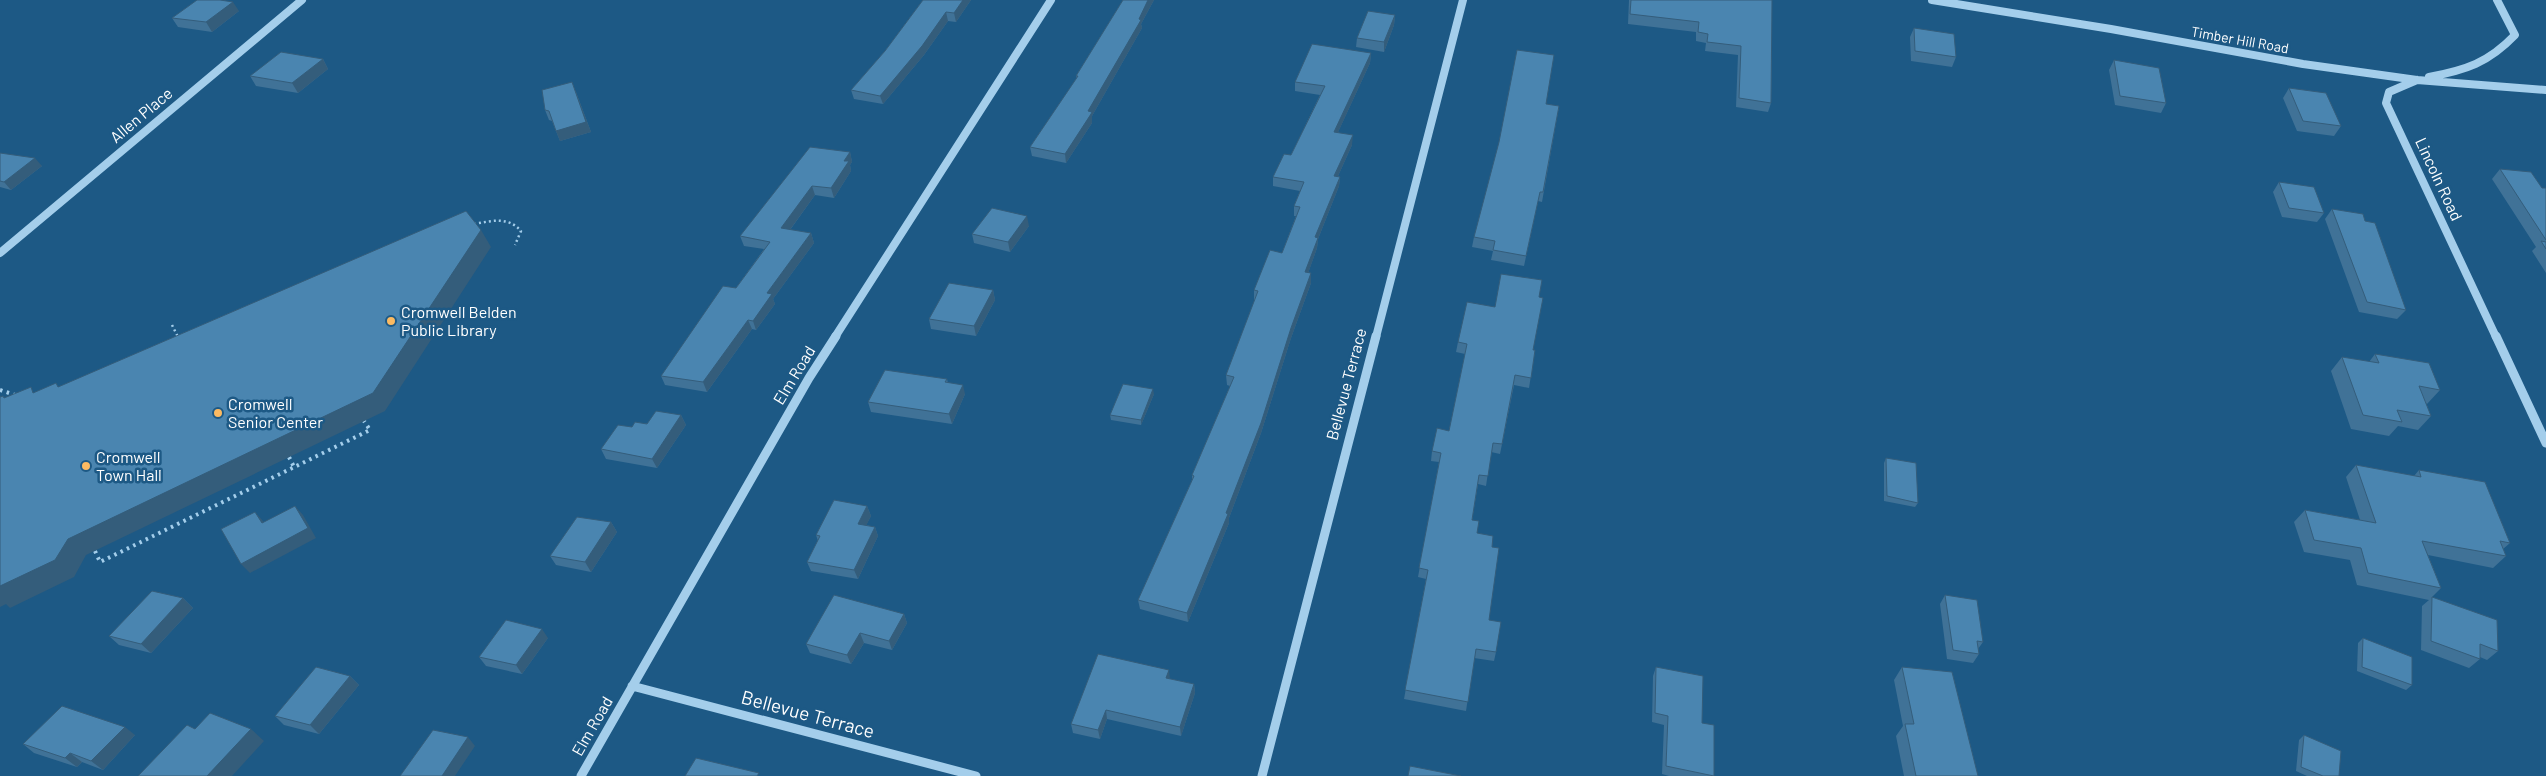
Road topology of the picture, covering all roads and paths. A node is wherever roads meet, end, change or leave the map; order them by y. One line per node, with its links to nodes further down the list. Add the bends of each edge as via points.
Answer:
1 (302, 0): 10 (street, Allen Place)
2 (1051, 0): 23 (street, Elm Road, via 810,378)
3 (1462, 0): 26 (street, Bellevue Terrace)
4 (1932, 0): 6 (street, Timber Hill Road, via 2303,64)
5 (2498, 0): 6 (street, Lincoln Road, via 2515,36 2498,55 2471,69)
6 (2418, 80): 7 (street, Timber Hill Road); 19 (street, Lincoln Road, via 2388,92 2386,103)
7 (2546, 90)
8 (465, 227): 9 (path, via 482,222 509,221 519,226)
9 (515, 245)
10 (0, 253)
11 (172, 325): 13 (path)
12 (187, 334): 13 (path)
13 (178, 337): 14 (path); 15 (path)
14 (170, 341)
15 (182, 346)
16 (0, 390): 17 (path)
17 (20, 396)
18 (364, 421): 21 (path, via 370,430)
19 (2546, 443)
20 (289, 458): 21 (path)
21 (294, 467): 22 (path, via 100,562)
22 (95, 551)
23 (632, 686): 24 (street, Elm Road); 25 (street, Bellevue Terrace)
24 (581, 776)
25 (976, 776)
26 (1262, 776)

